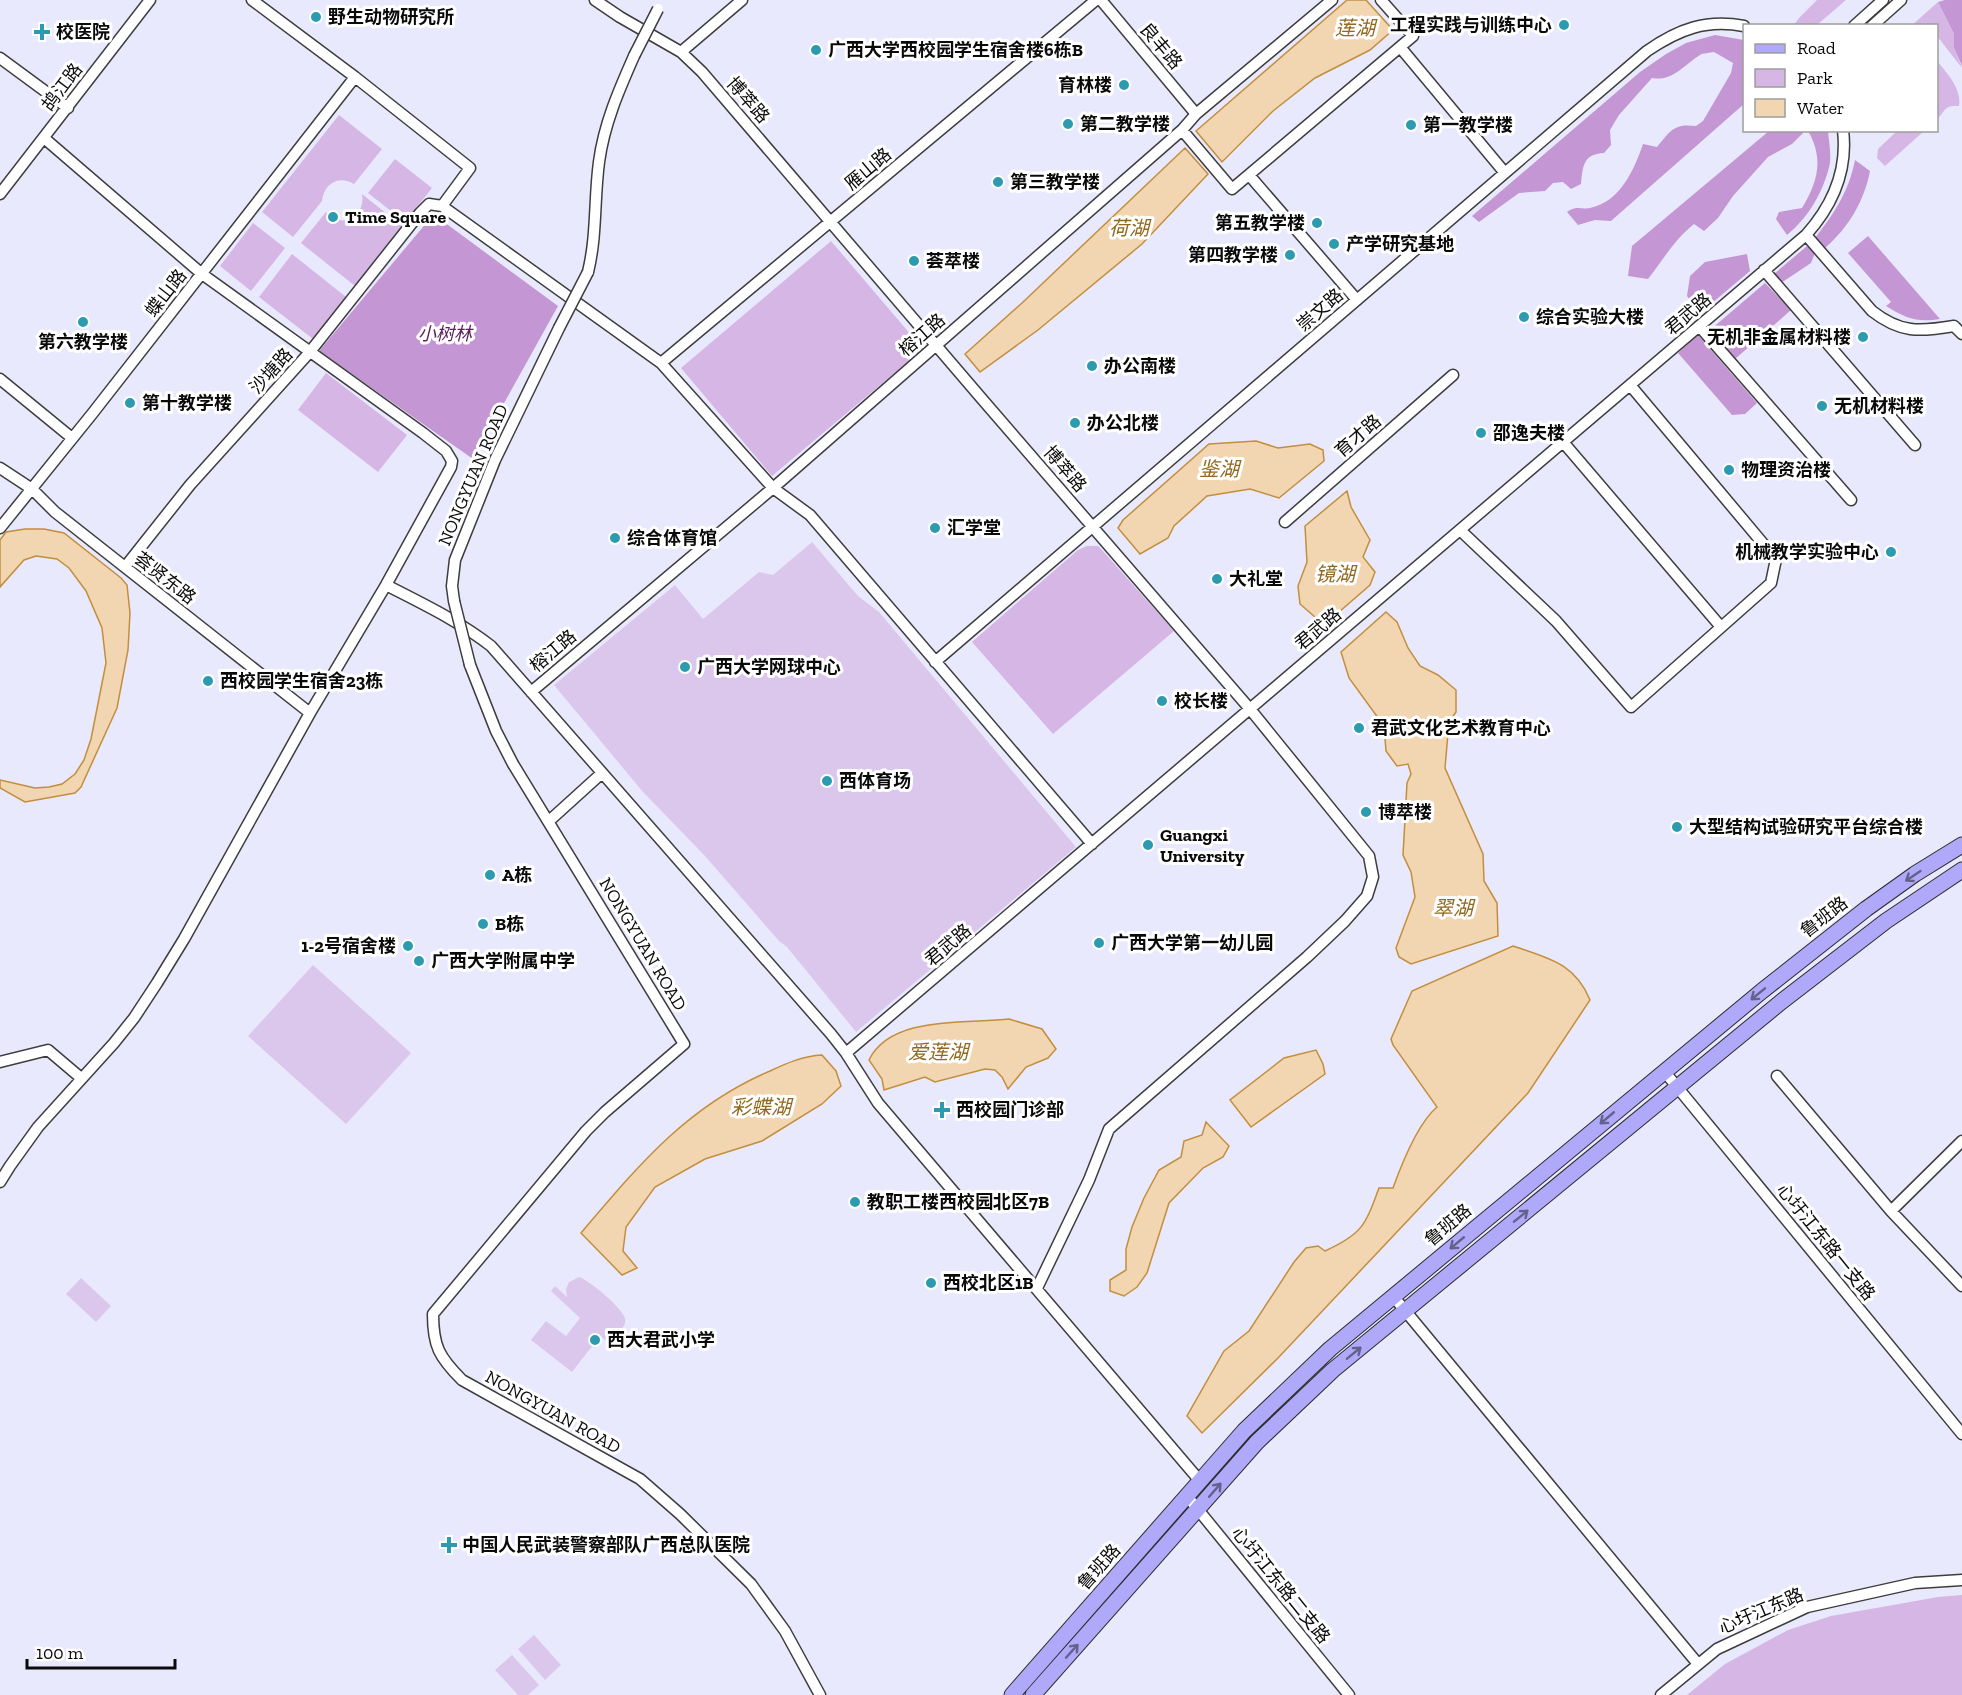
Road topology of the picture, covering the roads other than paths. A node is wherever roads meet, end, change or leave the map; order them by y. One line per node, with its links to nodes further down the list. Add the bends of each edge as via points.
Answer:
1 (150, 0): 19 (street, 鸪江路)
2 (252, 0): 18 (street)
3 (596, 0): 16 (street, 博萃路)
4 (742, 0): 16 (street)
5 (1096, 0): 28 (street, 雁山路)
6 (1101, 0): 20 (street, 良丰路)
7 (1332, 0): 20 (street, 榕江路)
8 (1381, 0): 15 (street, via 1413,36)
9 (1883, 0): 12 (street)
10 (1901, 0): 13 (street)
11 (661, 4): 60 (street, NONGYUAN ROAD, bridge, via 615,98 604,136 588,272 495,460 455,560 454,601 470,665 500,740)
12 (1856, 24)
13 (1874, 24)
14 (1743, 26): 24 (street, 崇文路, via 1698,26 1664,39)
15 (1400, 47): 24 (street); 25 (street)
16 (681, 52): 28 (street, 博萃路)
17 (0, 57): 19 (street)
18 (355, 77): 27 (street, via 470,168); 31 (street, 蝶山路)
19 (68, 108): 23 (street, 鸪江路)
20 (1196, 114): 21 (street, 榕江路)
21 (1182, 130): 25 (street, via 1232,189); 35 (street, 榕江路)
22 (1843, 132): 29 (street, 君武路, via 1841,175 1834,196)
23 (44, 138): 26 (street, 鸪江路); 31 (street)
24 (1505, 173): 32 (street, 崇文路)
25 (1249, 175): 32 (street)
26 (0, 194)
27 (442, 207): 36 (street, 沙塘路, via 429,204 420,213); 37 (street)
28 (831, 222): 35 (street, 博萃路); 37 (street, 雁山路)
29 (1806, 235): 30 (street, 君武路); 34 (street, via 1882,320 1917,331 1954,326)
30 (1764, 270): 33 (street, 君武路); 43 (street)
31 (202, 274): 36 (street); 41 (street, 蝶山路)
32 (1357, 300): 49 (street, 崇文路)
33 (1699, 326): 40 (street, 君武路); 47 (street)
34 (1962, 334)
35 (936, 345): 45 (street, 榕江路); 49 (street, 博萃路)
36 (309, 353): 52 (street, 沙塘路, via 190,486); 53 (street, via 451,456 451,467)
37 (662, 363): 45 (street)
38 (1453, 375): 48 (street, 育才路)
39 (0, 379): 41 (street)
40 (1630, 384): 42 (street, 君武路); 54 (street, via 1776,559 1771,583)
41 (72, 438): 46 (street, 蝶山路)
42 (1563, 442): 51 (street, 君武路); 54 (street)
43 (1915, 445)
44 (0, 468): 46 (street, 荟贤东路)
45 (773, 488): 55 (street, via 810,515); 56 (street, 榕江路)
46 (32, 489): 50 (street, 蝶山路); 52 (street, 荟贤东路)
47 (1851, 500)
48 (1285, 522)
49 (1094, 527): 55 (street, 崇文路); 57 (street, 博萃路)
50 (0, 528)
51 (1460, 530): 54 (street, via 1556,621 1631,707); 57 (street, 君武路)
52 (125, 567): 58 (street, 荟贤东路)
53 (386, 585): 56 (street, via 469,629 492,646); 58 (street)
54 (1721, 627)
55 (935, 662): 61 (street)
56 (531, 692): 59 (street)
57 (1250, 709): 61 (street, 君武路); 74 (street, 博萃路, via 1369,856 1373,877 1367,896 1307,957 1109,1129)
58 (310, 713): 68 (street, via 157,982 127,1026)
59 (602, 773): 60 (street); 64 (street)
60 (549, 821): 83 (street, NONGYUAN ROAD, via 684,1044 586,1131 433,1314 433,1337 445,1362 462,1380 640,1479 680,1514 751,1584 785,1631)
61 (1092, 844): 64 (street, 君武路)
62 (1962, 844): 66 (main road, 鲁班路, one-way to 66, via 1866,909)
63 (1962, 870): 69 (main road, 鲁班路, via 1886,921)
64 (846, 1053): 74 (street, via 878,1102)
65 (0, 1062): 68 (street, via 48,1050)
66 (1664, 1071): 69 (street, 心圩江东路一支路); 75 (main road, 鲁班路, one-way to 75)
67 (1777, 1076): 72 (street)
68 (81, 1078): 71 (street, via 38,1127)
69 (1678, 1087): 76 (main road, 鲁班路, one-way to 69); 77 (street, 心圩江东路一支路)
70 (1962, 1141): 72 (street)
71 (0, 1182)
72 (1891, 1211): 73 (street)
73 (1962, 1286)
74 (1037, 1288): 78 (street)
75 (1393, 1296): 76 (street); 78 (main road, 鲁班路, via 1244,1431)
76 (1405, 1311): 80 (main road, 鲁班路, one-way to 76, via 1266,1434 1333,1370); 82 (street)
77 (1962, 1434)
78 (1200, 1481): 79 (main road, 鲁班路)
79 (1187, 1496): 80 (street, 心圩江东路二支路); 84 (main road, 鲁班路)
80 (1198, 1509): 85 (main road, 鲁班路, one-way to 80); 86 (street, 心圩江东路二支路)
81 (1962, 1580): 82 (street, 心圩江东路, via 1915,1583 1807,1607 1717,1648)
82 (1698, 1664): 87 (street, 心圩江东路)
83 (820, 1695)
84 (1012, 1695)
85 (1033, 1695)
86 (1349, 1695)
87 (1660, 1695)

